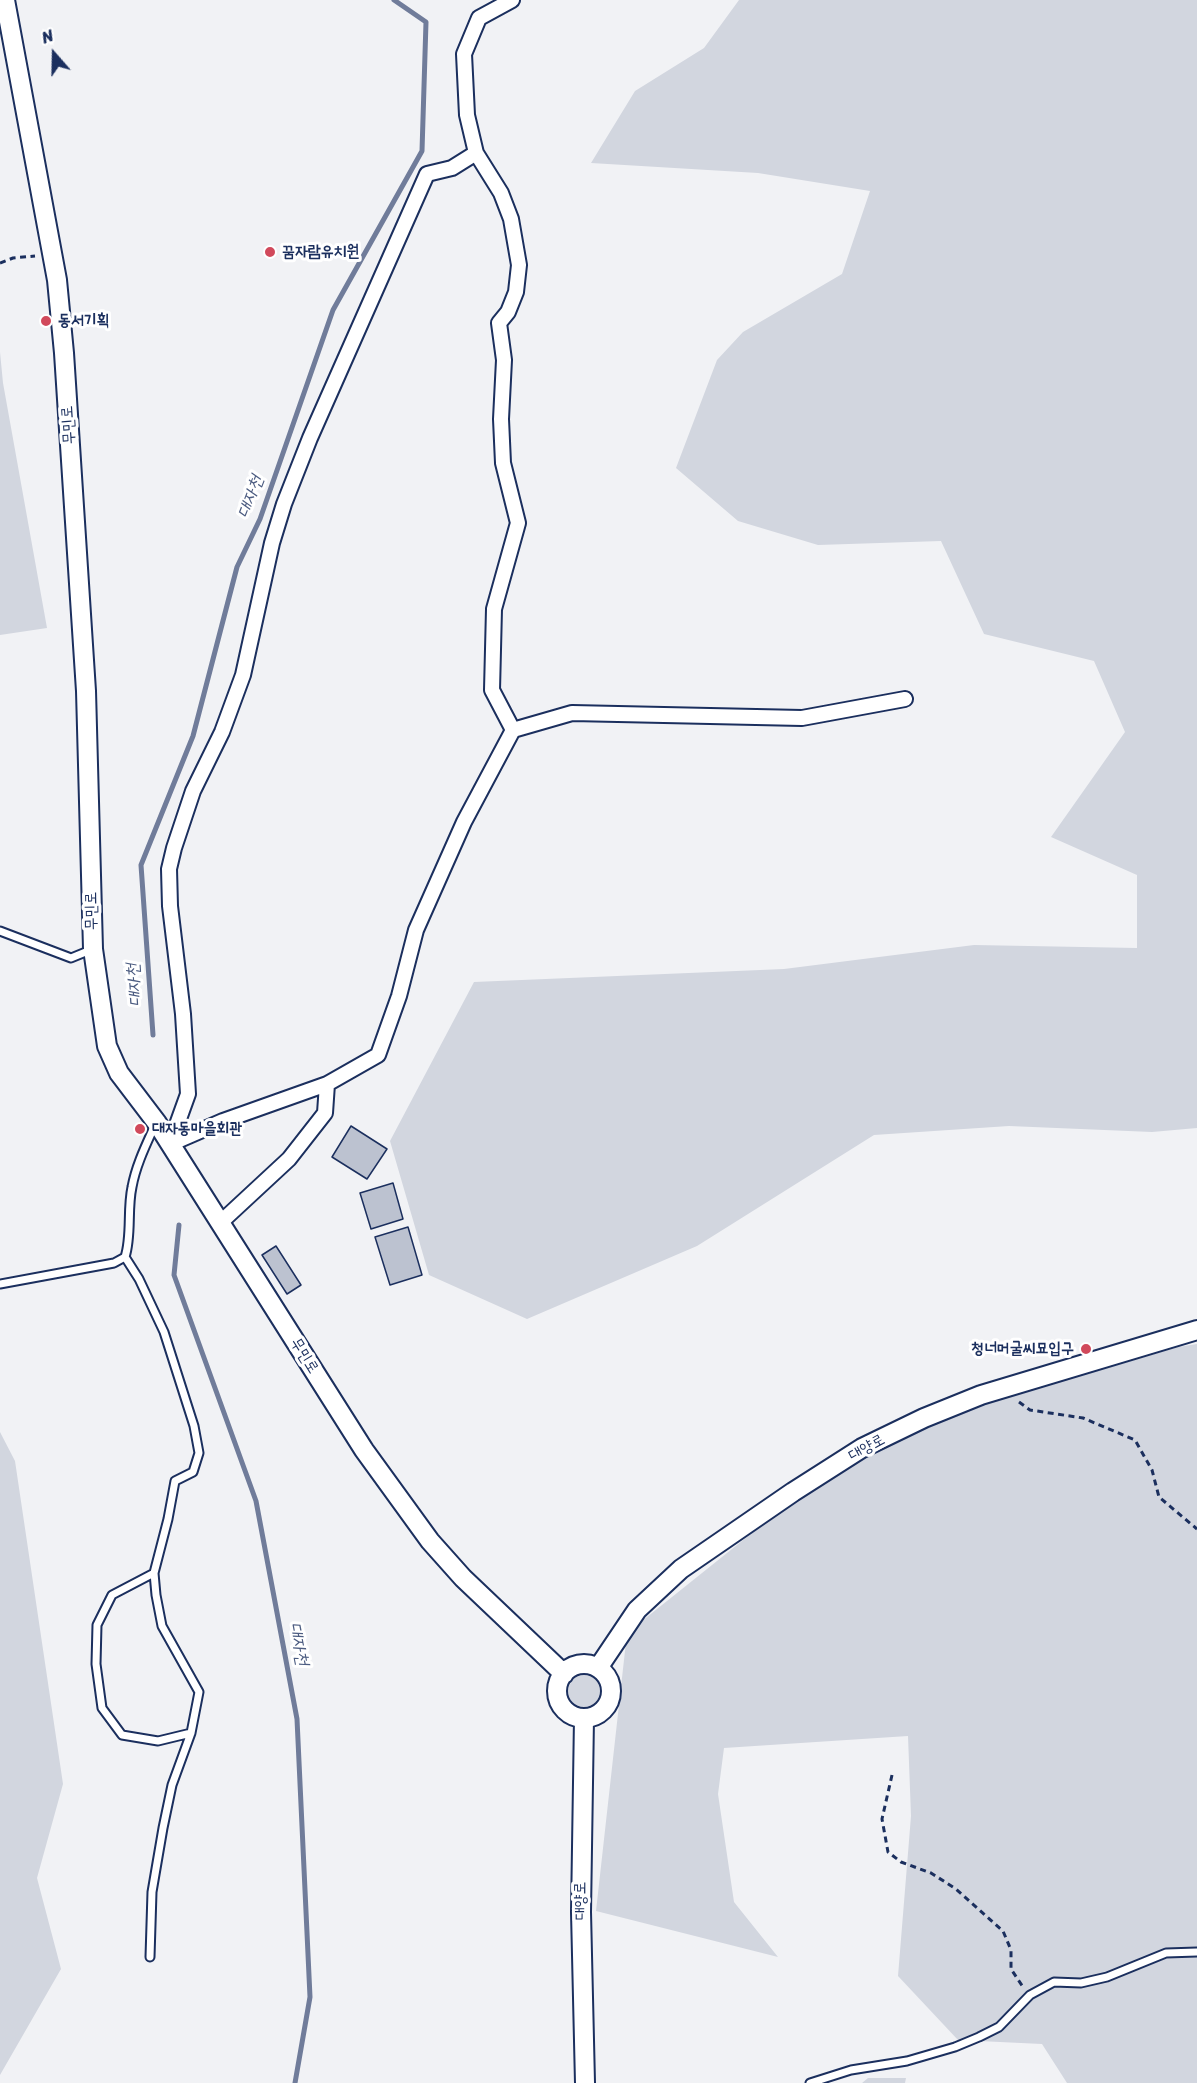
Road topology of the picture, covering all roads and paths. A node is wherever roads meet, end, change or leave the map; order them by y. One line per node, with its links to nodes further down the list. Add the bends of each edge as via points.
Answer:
1 (5, 0): 4 (street, 무민로)
2 (512, 0): 3 (street, via 479,18 464,54 467,115)
3 (476, 153): 7 (street, via 501,193 511,219 519,265 516,292 499,323 504,360 503,463 518,523 494,609 492,690); 12 (street, via 452,168 427,174 310,438 272,543 243,675 222,732 193,791 174,848 169,869 170,906 188,1094)
4 (52, 253): 5 (path); 9 (street, 무민로, via 64,353 86,691)
5 (0, 263)
6 (905, 699): 7 (street, via 802,718 572,713)
7 (513, 730): 10 (street, via 464,822 416,930 378,1055)
8 (0, 931): 9 (lane, via 71,958)
9 (93, 950): 11 (street, 무민로, via 107,1046 119,1073)
10 (327, 1084): 12 (street); 13 (street, via 325,1113 289,1158)
11 (157, 1123): 12 (street, 무민로); 14 (lane, via 132,1186)
12 (170, 1144): 13 (street, 무민로)
13 (220, 1223): 21 (street, 무민로, via 364,1450 430,1541 462,1578)
14 (125, 1257): 15 (lane, via 114,1263); 19 (lane, via 164,1332 199,1453 193,1472 175,1481)
15 (0, 1284)
16 (1197, 1330): 17 (street, 대양로)
17 (1001, 1389): 18 (path, via 1030,1410 1083,1418 1135,1440 1152,1470 1159,1497); 20 (street, 대양로, via 924,1418 862,1448 690,1562 637,1610)
18 (1197, 1528)
19 (154, 1573): 23 (lane, via 162,1626 199,1692); 23 (lane, via 112,1595 97,1625 96,1664 102,1708 122,1735 158,1741)
20 (598, 1668): 21 (street, via 582,1664); 22 (street, via 609,1681 610,1698 602,1712)
21 (564, 1674): 22 (street, via 557,1686 560,1705 575,1717)
22 (584, 1718): 28 (street, 대양로, via 581,1912)
23 (191, 1733): 26 (lane, via 172,1785 163,1828 152,1892)
24 (892, 1775): 27 (path, via 882,1819 888,1852 957,1889 1003,1931 1011,1950 1011,1969)
25 (1197, 1952): 27 (lane, via 1166,1953 1098,1979 1054,1982)
26 (150, 1957)
27 (1030, 1995): 29 (lane, via 999,2027 955,2047)
28 (585, 2083)
29 (810, 2083)

